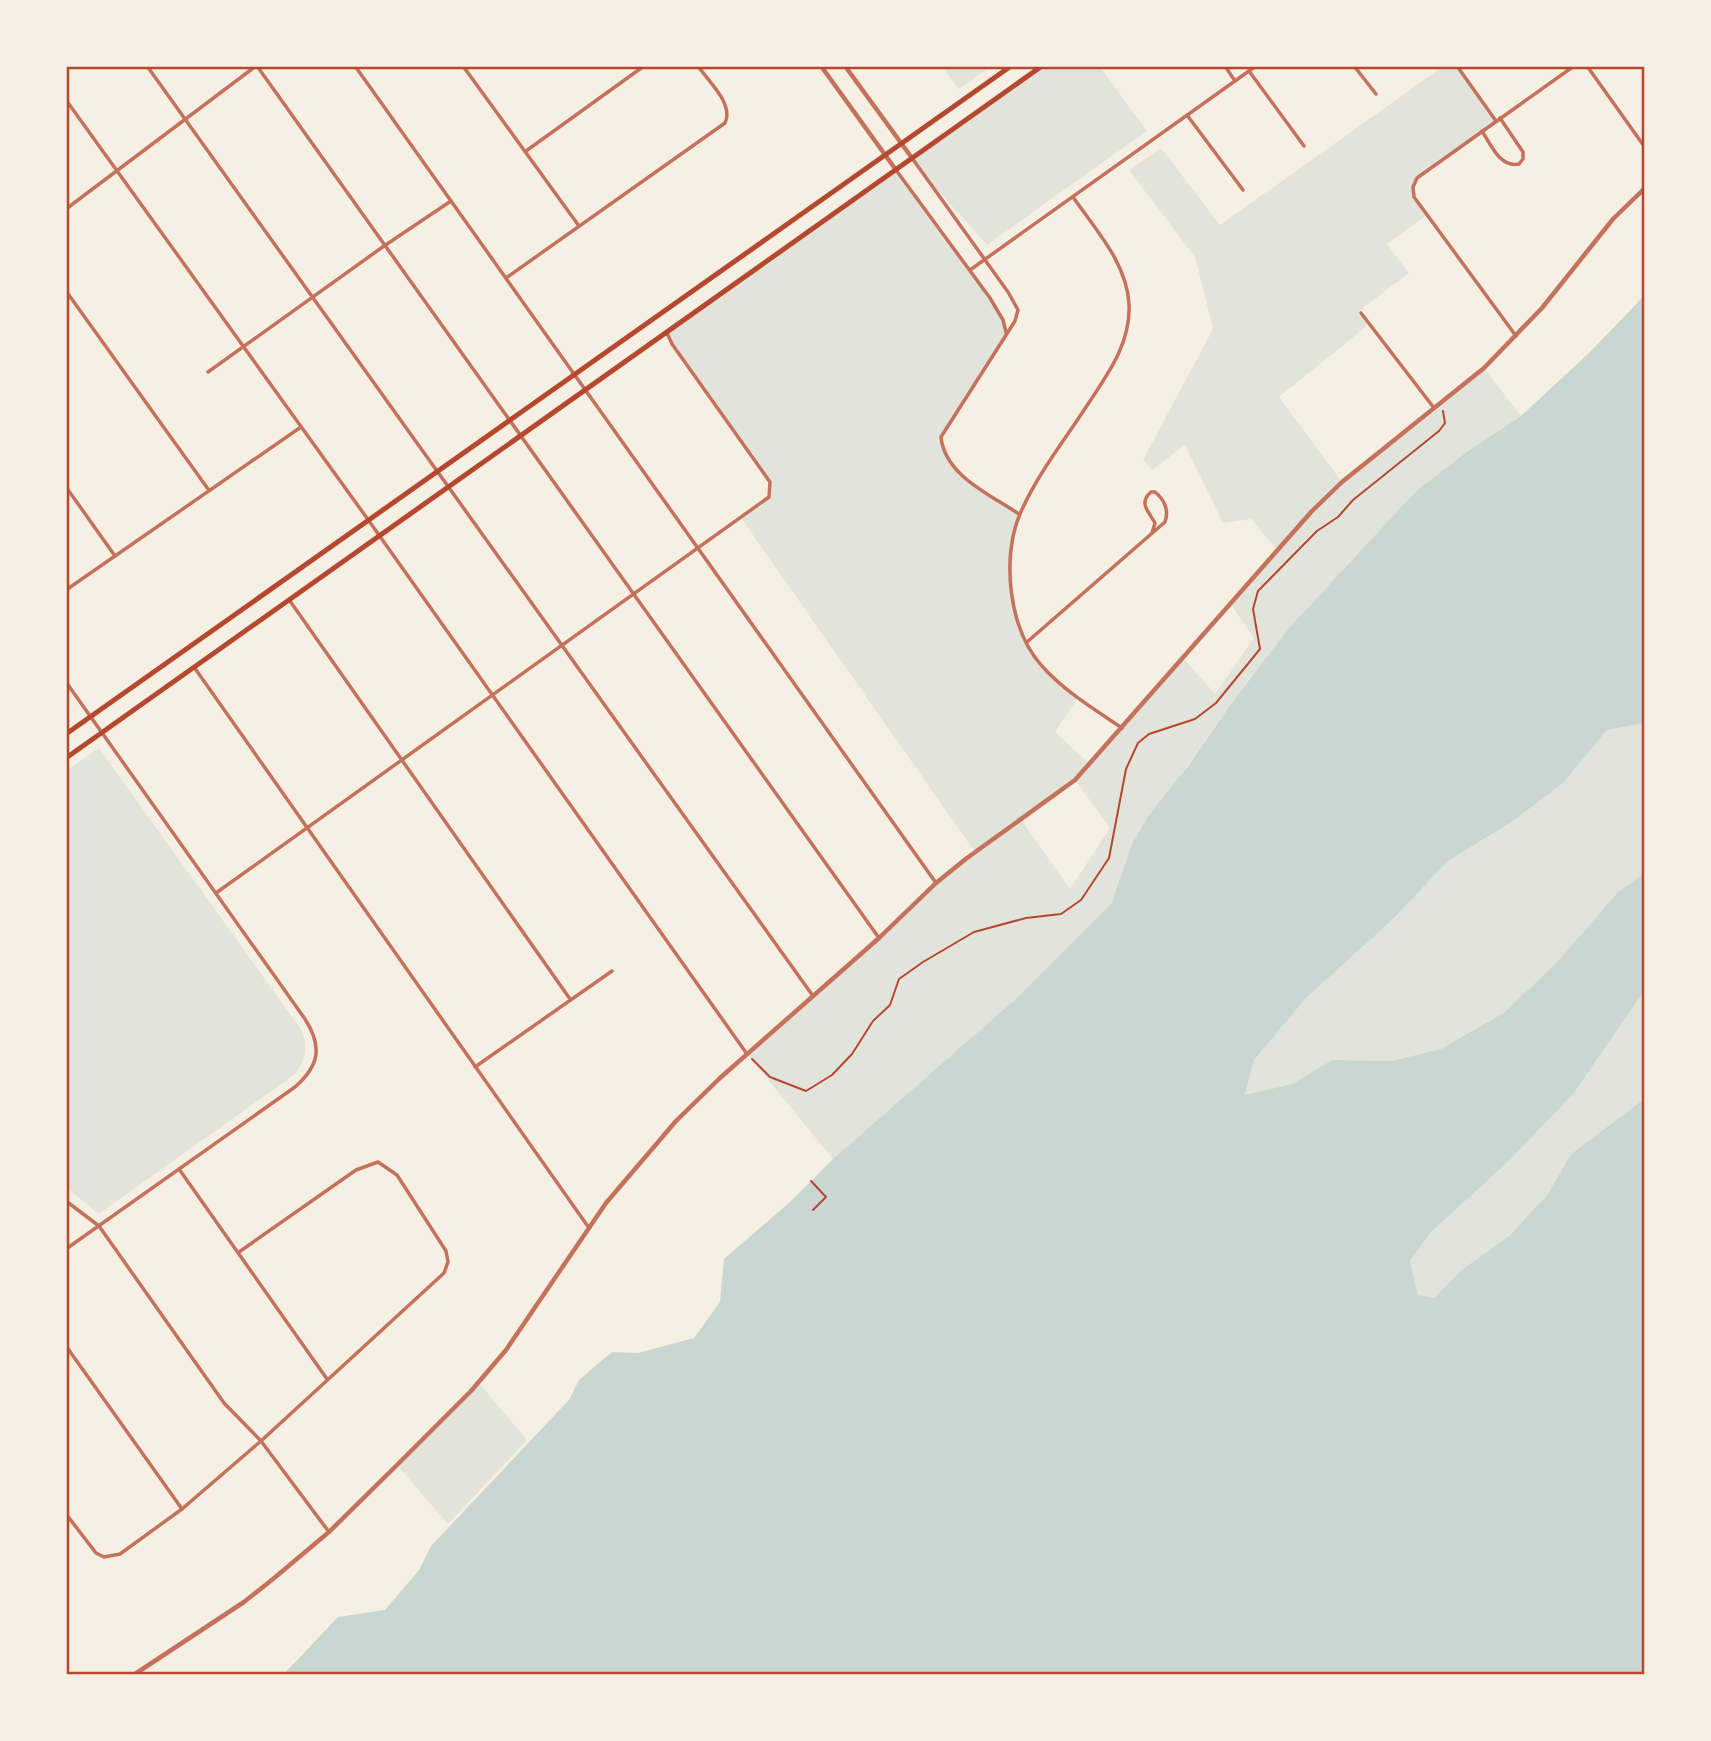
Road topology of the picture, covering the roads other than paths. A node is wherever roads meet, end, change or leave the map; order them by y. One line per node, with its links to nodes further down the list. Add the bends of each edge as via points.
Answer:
1 (147, 66): 22 (street)
2 (256, 66): 22 (street); 39 (street)
3 (355, 66): 36 (street)
4 (463, 66): 28 (street)
5 (644, 66): 28 (street)
6 (698, 66): 38 (street, via 726,106 728,117 719,128)
7 (821, 66): 29 (street)
8 (845, 66): 25 (street)
9 (1011, 66): 25 (main road)
10 (1042, 66): 30 (main road)
11 (1225, 66): 18 (street)
12 (1255, 66): 17 (street)
13 (1354, 66): 19 (street)
14 (1457, 66): 23 (street)
15 (1574, 66): 23 (street)
16 (1587, 66): 27 (street)
17 (1249, 71): 18 (street); 26 (street)
18 (1235, 81): 21 (street)
19 (1376, 94)
20 (66, 100): 31 (street)
21 (1187, 115): 34 (street); 35 (street)
22 (185, 119): 31 (street); 44 (street)
23 (1498, 120): 24 (street); 24 (street, via 1523,152 1519,164 1504,163)
24 (1482, 131): 48 (street, via 1417,178 1414,197)
25 (901, 144): 29 (main road); 30 (street)
26 (1304, 146)
27 (1644, 146)
28 (525, 151): 38 (street)
29 (885, 156): 32 (street); 51 (main road)
30 (912, 158): 32 (main road); 40 (street)
31 (117, 170): 37 (street); 49 (street)
32 (896, 170): 41 (street); 47 (main road)
33 (1644, 189): 48 (street, via 1600,234)
34 (1243, 190)
35 (1073, 197): 40 (street); 61 (street, via 1121,268 1128,323 1114,363)
36 (451, 201): 39 (street); 42 (street)
37 (66, 209)
38 (580, 226): 42 (street)
39 (384, 246): 44 (street); 54 (street)
40 (985, 260): 41 (street); 46 (street, via 1018,310)
41 (970, 270): 46 (street, via 998,310)
42 (506, 278): 51 (street)
43 (66, 291): 60 (street)
44 (313, 299): 49 (street); 57 (street)
45 (1360, 313): 53 (street)
46 (1006, 332): 61 (street, via 945,428 941,442 964,478)
47 (667, 333): 52 (main road); 65 (street, via 770,482 766,501)
48 (1516, 336): 53 (street)
49 (244, 347): 50 (street); 55 (street)
50 (208, 372)
51 (575, 374): 52 (street); 54 (main road)
52 (586, 389): 56 (main road); 65 (street)
53 (1434, 409): 76 (street, via 1312,511)
54 (509, 420): 56 (street); 57 (main road)
55 (301, 427): 60 (street); 62 (street)
56 (521, 436): 59 (main road); 68 (street)
57 (437, 472): 59 (street); 62 (main road)
58 (66, 487): 66 (street)
59 (448, 488): 64 (main road); 71 (street)
60 (208, 489): 66 (street)
61 (1020, 514): 70 (street, via 1009,566 1013,603)
62 (369, 521): 64 (street); 75 (main road)
63 (1152, 533): 63 (street, via 1167,514 1155,492 1145,500 1155,523); 70 (street)
64 (380, 536): 69 (main road); 74 (street)
65 (699, 548): 68 (street); 82 (street)
66 (115, 556): 67 (street)
67 (66, 590)
68 (634, 593): 71 (street); 84 (street)
69 (290, 601): 72 (main road); 80 (street)
70 (1027, 642): 76 (street, via 1041,665 1078,698)
71 (562, 646): 74 (street); 86 (street)
72 (194, 667): 77 (main road); 81 (street)
73 (66, 682): 75 (street)
74 (492, 695): 80 (street); 88 (street)
75 (92, 716): 77 (street); 78 (main road)
76 (1123, 728): 82 (street, via 1075,780)
77 (103, 733): 79 (main road); 83 (street)
78 (66, 734)
79 (66, 758)
80 (400, 760): 81 (street); 87 (street)
81 (307, 830): 83 (street); 89 (street)
82 (936, 883): 84 (street)
83 (216, 893): 90 (street, via 311,1028 315,1061 295,1087)
84 (879, 938): 86 (street)
85 (612, 971): 87 (street)
86 (813, 996): 88 (street)
87 (570, 999): 89 (street)
88 (747, 1054): 93 (street, via 652,1146)
89 (475, 1067): 93 (street)
90 (179, 1169): 92 (street); 95 (street)
91 (66, 1201): 92 (street)
92 (99, 1226): 94 (street); 98 (street, via 224,1403)
93 (589, 1228): 101 (street, via 506,1350 471,1391)
94 (66, 1249)
95 (239, 1252): 97 (street); 97 (street, via 356,1170 378,1163 397,1175 446,1251 448,1262 444,1273)
96 (66, 1346): 99 (street)
97 (327, 1380): 98 (street)
98 (261, 1441): 99 (street); 101 (street)
99 (181, 1509): 100 (street, via 120,1554 104,1556 91,1548)
100 (66, 1514)
101 (329, 1532): 102 (street, via 244,1602)
102 (135, 1675)

